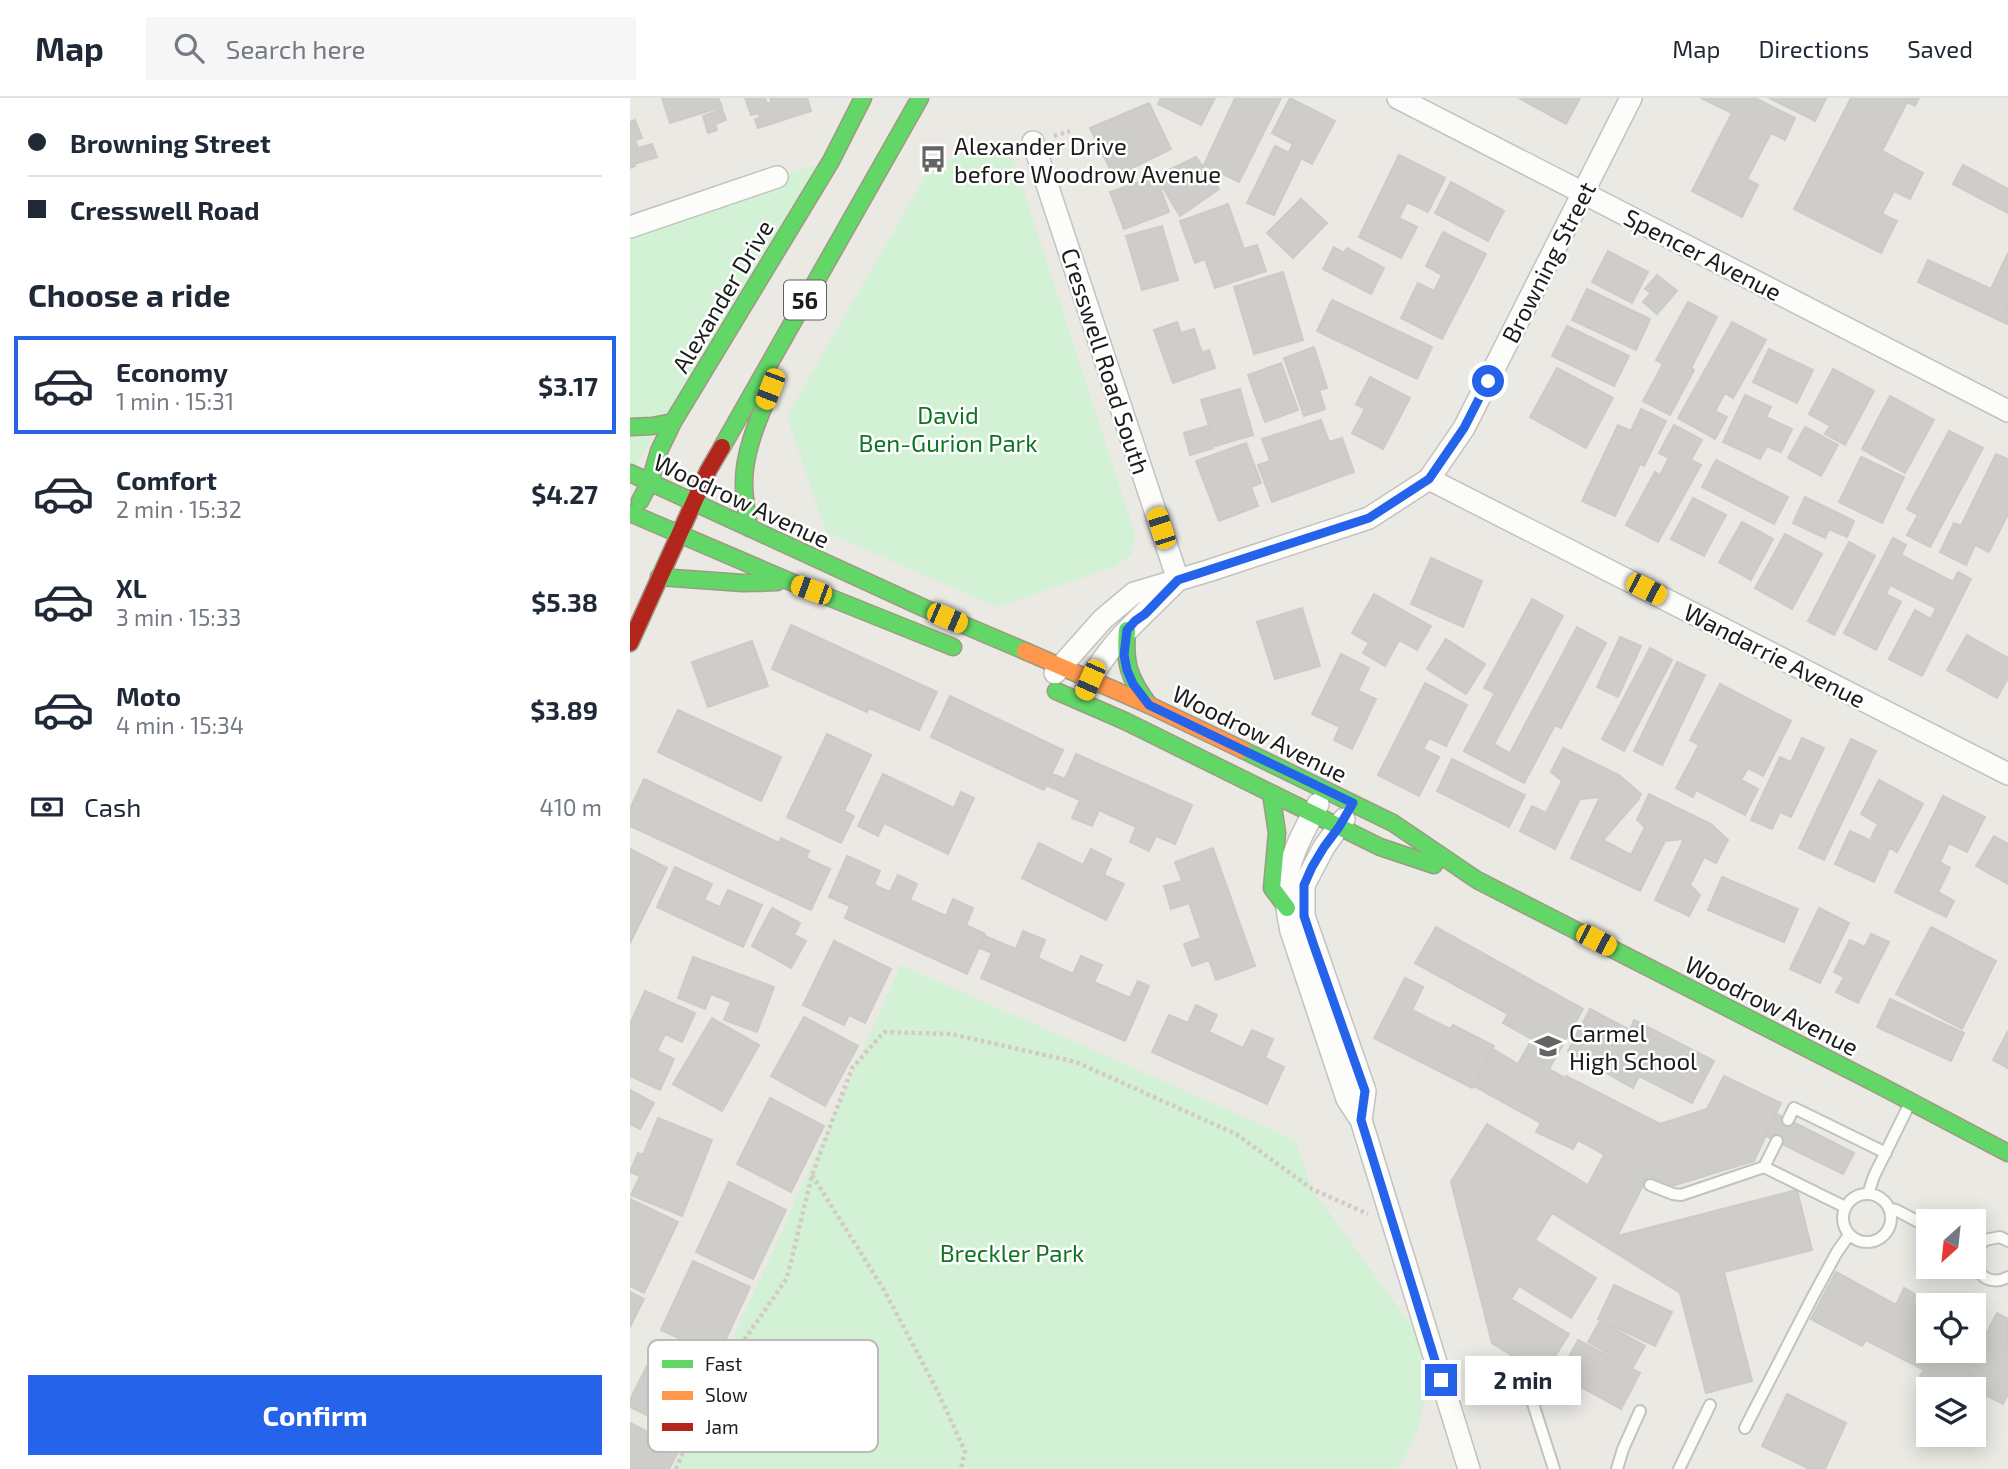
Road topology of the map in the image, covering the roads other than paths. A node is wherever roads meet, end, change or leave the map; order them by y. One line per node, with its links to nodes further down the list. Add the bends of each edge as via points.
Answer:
1 (863, 98): 11 (main road, Alexander Drive / 56, via 831,161)
2 (920, 98): 9 (main road, 56)
3 (1398, 98): 7 (street, Spencer Avenue)
4 (1631, 98): 7 (street, Browning Street)
5 (1033, 142): 21 (street, Cresswell Road South)
6 (777, 177): 8 (street)
7 (1583, 192): 10 (street, Spencer Avenue); 14 (street, Browning Street, via 1464,428)
8 (630, 227)
9 (773, 356): 16 (main road, 56); 18 (main road, via 770,389 744,475)
10 (2008, 411)
11 (673, 422): 12 (main road); 15 (main road, Alexander Drive / 56)
12 (630, 427)
13 (630, 473): 15 (main road, Woodrow Avenue)
14 (1429, 479): 21 (street, Browning Street, via 1369,518); 31 (street, Wandarrie Avenue)
15 (650, 482): 16 (main road, Woodrow Avenue); 17 (main road, Alexander Drive / 56)
16 (694, 503): 18 (main road, Woodrow Avenue); 19 (main road, 56)
17 (631, 517): 19 (main road)
18 (749, 528): 26 (main road, Woodrow Avenue)
19 (679, 535): 20 (main road, 56); 22 (main road)
20 (659, 577): 22 (main road); 24 (main road, 56)
21 (1178, 580): 23 (street, Browning Street); 26 (street, Browning Street, via 1135,593 1103,619)
22 (791, 582): 25 (main road)
23 (1127, 630): 27 (street, Browning Street); 30 (main road, via 1127,670)
24 (630, 643)
25 (973, 655)
26 (1059, 667): 27 (main road, Woodrow Avenue); 28 (street, Browning Street)
27 (1090, 680): 29 (street, Browning Street); 30 (main road, Woodrow Avenue)
28 (1045, 687): 29 (main road, Woodrow Avenue)
29 (1080, 702): 33 (main road, Woodrow Avenue)
30 (1149, 705): 32 (main road, Woodrow Avenue)
31 (2008, 774)
32 (1326, 790): 34 (main road, Woodrow Avenue); 35 (street)
33 (1271, 793): 35 (main road, Woodrow Avenue); 38 (main road, via 1277,833 1272,888)
34 (1353, 803): 36 (street); 37 (main road, Woodrow Avenue, via 1394,823)
35 (1313, 814): 36 (main road, Woodrow Avenue); 38 (street, via 1291,861)
36 (1339, 827): 37 (main road, Woodrow Avenue, via 1380,847); 40 (street, via 1304,885 1304,916 1365,1091)
37 (1476, 880): 39 (main road, Woodrow Avenue)
38 (1287, 908): 40 (street, via 1347,1099)
39 (1910, 1102): 43 (lane); 44 (main road, Woodrow Avenue)
40 (1361, 1120): 60 (street)
41 (1788, 1120): 43 (lane, via 1794,1108)
42 (1777, 1141): 45 (lane)
43 (1886, 1153): 47 (lane)
44 (2008, 1153)
45 (1763, 1167): 46 (lane, via 1681,1195); 48 (lane)
46 (1650, 1185)
47 (1868, 1194): 48 (lane, via 1851,1199); 49 (lane)
48 (1845, 1207): 51 (lane, via 1843,1226)
49 (1890, 1209): 50 (lane); 51 (lane, via 1890,1227 1876,1241 1866,1243)
50 (1916, 1221)
51 (1849, 1235): 59 (lane)
52 (1986, 1240): 53 (lane, via 2000,1237)
53 (2008, 1241)
54 (2008, 1277): 55 (lane)
55 (1986, 1279)
56 (1527, 1385): 61 (lane)
57 (1710, 1405): 63 (lane)
58 (1640, 1411): 62 (lane)
59 (1745, 1428)
60 (1469, 1469)
61 (1554, 1469)
62 (1617, 1469)
63 (1679, 1469)

